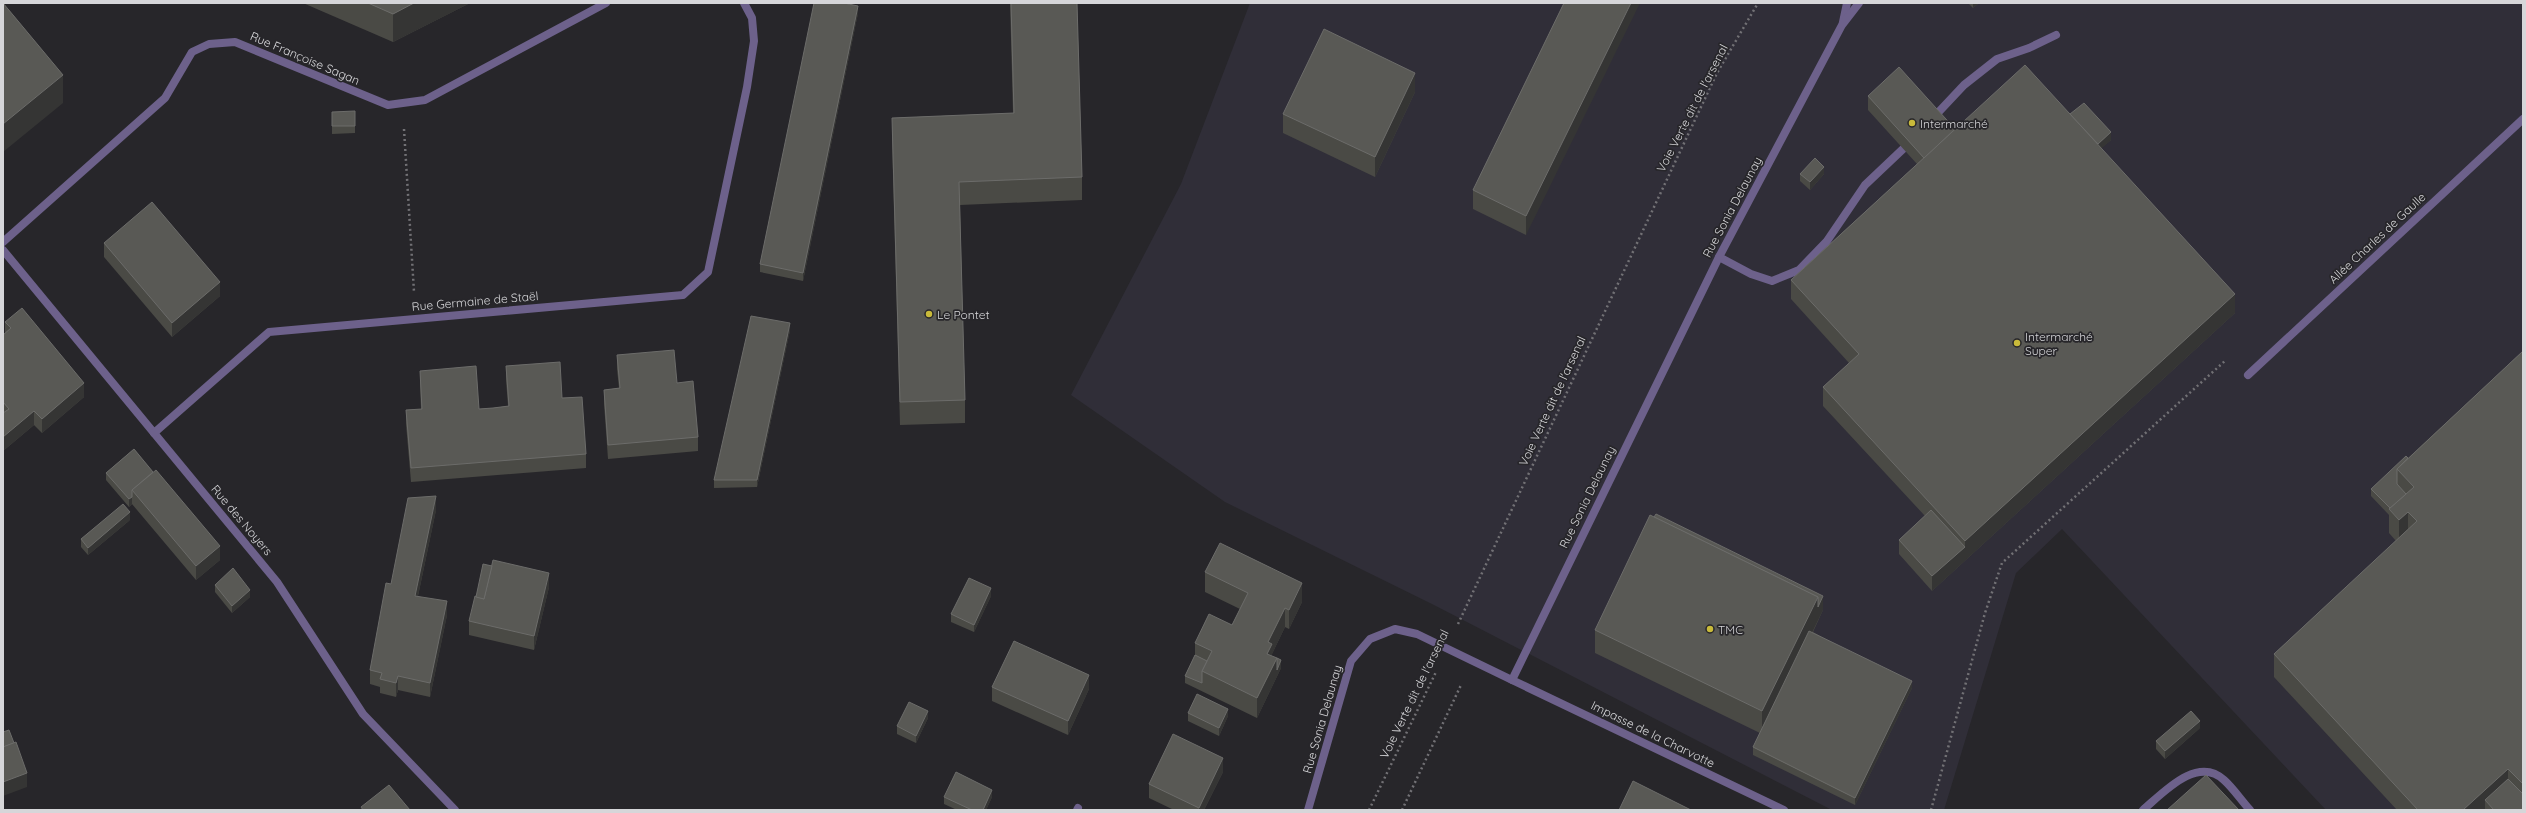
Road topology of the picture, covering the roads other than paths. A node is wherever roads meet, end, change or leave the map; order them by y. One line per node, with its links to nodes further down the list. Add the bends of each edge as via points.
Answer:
1 (606, 3): 10 (street, Rue Françoise Sagan, via 425,100 388,105 236,42 208,44 192,52 165,98)
2 (744, 3): 14 (street, Rue Germaine de Staël, via 752,18 754,41 708,272 683,295 269,332)
3 (1847, 3): 5 (street, Rue Sonia Delaunay)
4 (1859, 3): 5 (street, Rue Sonia Delaunay)
5 (1842, 25): 12 (street, Rue Sonia Delaunay)
6 (2056, 35): 7 (street, via 1997,59 1964,85)
7 (1932, 118)
8 (2523, 118): 13 (street, Allée Charles de Gaulle)
9 (1903, 149): 12 (street, via 1865,185 1827,241 1799,270 1772,281)
10 (3, 242)
11 (3, 250): 14 (street, Rue des Noyers)
12 (1718, 257): 15 (street, Rue Sonia Delaunay)
13 (2248, 375)
14 (154, 433): 16 (street, Rue des Noyers, via 277,582 363,714)
15 (1512, 680): 17 (street, Rue Sonia Delaunay, via 1417,634 1395,629 1370,639 1351,661); 18 (street, Impasse de la Charvotte)
16 (454, 810)
17 (1308, 810)
18 (1784, 810)
19 (2143, 810): 20 (street, via 2195,771 2211,773 2223,779)
20 (2250, 810)

